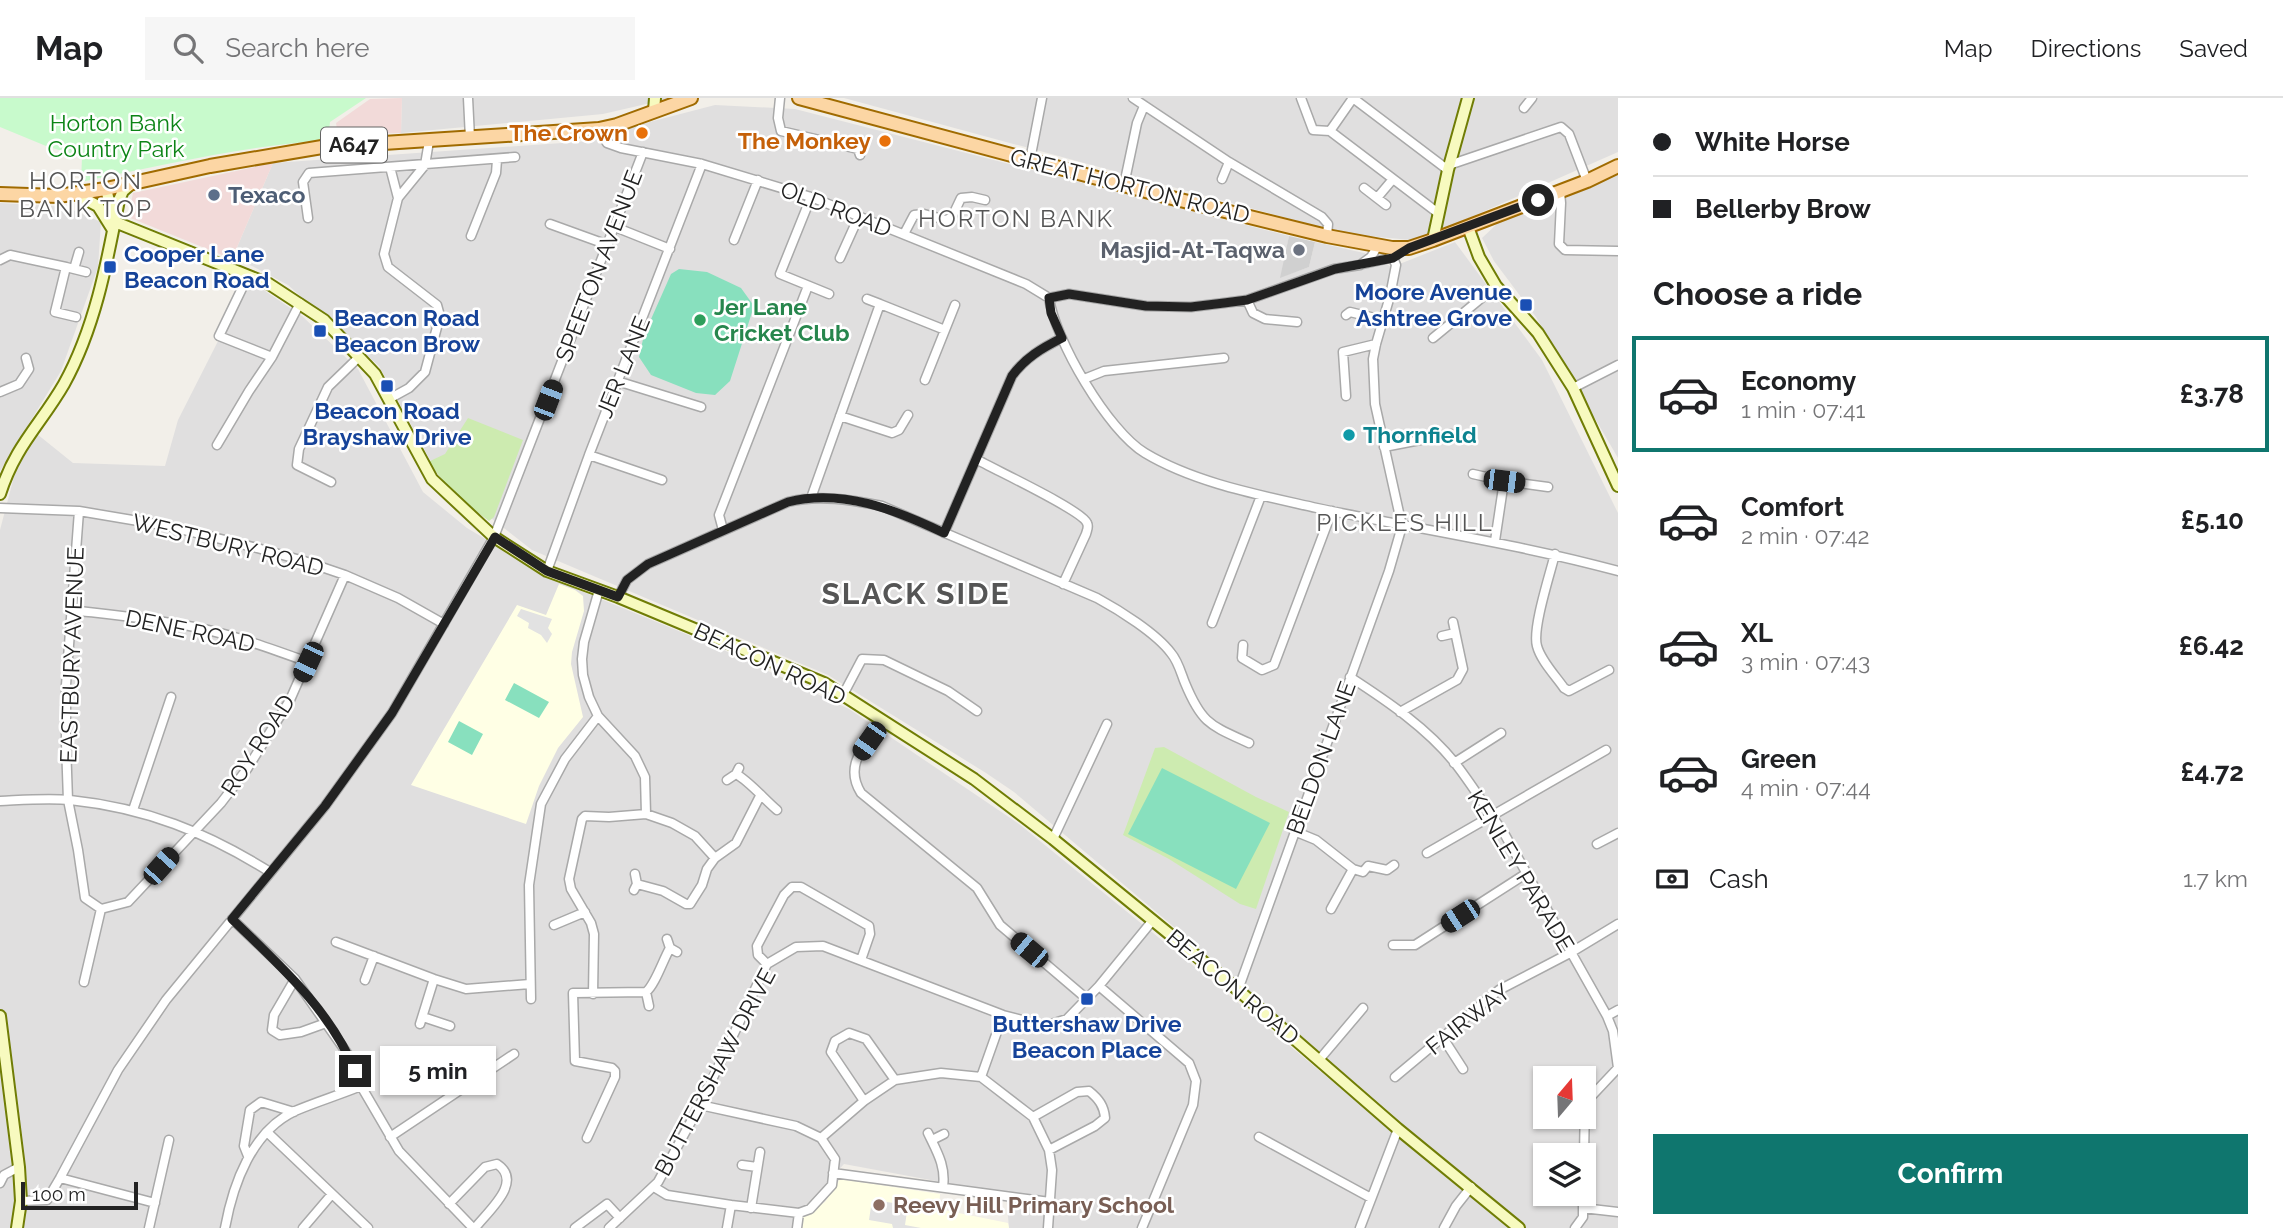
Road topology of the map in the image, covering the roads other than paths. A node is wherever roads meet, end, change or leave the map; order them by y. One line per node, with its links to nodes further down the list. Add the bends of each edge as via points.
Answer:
1 (468, 98): 15 (street)
2 (691, 98): 10 (main road, A647)
3 (780, 98): 18 (street, via 781,131 858,149)
4 (799, 98): 21 (main road, GREAT HORTON ROAD)
5 (1042, 98): 21 (street)
6 (1133, 98): 11 (street)
7 (1301, 98): 14 (street, via 1312,130)
8 (1468, 98): 27 (main road)
9 (1532, 98): 12 (street)
10 (655, 104): 13 (main road, A647, via 617,125)
11 (1144, 106): 22 (street); 33 (street)
12 (1524, 108)
13 (599, 129): 15 (main road, A647); 17 (street, OLD ROAD, via 607,143)
14 (1330, 131): 27 (street, via 1353,98); 29 (street)
15 (470, 138): 16 (main road, A647)
16 (429, 141): 23 (street); 32 (main road, A647, via 322,147)
17 (643, 152): 24 (street, OLD ROAD); 49 (street, SPEETON AVENUE)
18 (860, 155)
19 (515, 157): 20 (street)
20 (497, 160): 23 (street); 52 (street)
21 (1030, 160): 33 (main road, GREAT HORTON ROAD)
22 (1228, 162): 28 (street); 53 (street, via 1322,216 1328,224)
23 (425, 164): 26 (street); 40 (street)
24 (702, 164): 30 (street, OLD ROAD); 59 (street, JER LANE)
25 (1618, 166): 31 (main road, GREAT HORTON ROAD)
26 (390, 167): 40 (street); 46 (street, via 309,173 303,181)
27 (1448, 167): 31 (street, via 1561,127 1569,134); 44 (main road)
28 (1222, 179)
29 (1392, 179): 41 (street); 44 (street)
30 (758, 180): 39 (street, OLD ROAD); 54 (street)
31 (1587, 181): 36 (main road, GREAT HORTON ROAD)
32 (131, 184): 35 (main road, A647); 48 (main road, via 123,191)
33 (1124, 185): 53 (main road, GREAT HORTON ROAD)
34 (1364, 188): 41 (street)
35 (106, 189): 37 (main road, A647); 48 (main road)
36 (1560, 192): 50 (main road, GREAT HORTON ROAD); 60 (street, via 1559,244 1565,250)
37 (74, 193): 38 (main road, A647); 48 (main road, via 98,206)
38 (4, 195)
39 (811, 197): 45 (street, OLD ROAD); 69 (street, via 780,274)
40 (398, 198): 97 (street, via 384,254 388,267 438,305 440,316 425,372)
41 (1377, 198): 43 (street)
42 (985, 200): 51 (street, via 961,198 946,220 914,215)
43 (1386, 205)
44 (1438, 213): 55 (main road)
45 (859, 216): 51 (street, OLD ROAD); 62 (street)
46 (308, 218)
47 (550, 224): 56 (street)
48 (114, 226): 68 (main road, BEACON ROAD); 112 (main road, via 91,322 76,359 7,471)
49 (615, 228): 56 (street, SPEETON AVENUE); 59 (street)
50 (1468, 228): 55 (main road, GREAT HORTON ROAD); 70 (main road)
51 (904, 234): 72 (street, OLD ROAD, via 1026,284)
52 (471, 236)
53 (1327, 236): 57 (main road, GREAT HORTON ROAD)
54 (734, 240)
55 (1433, 240): 58 (main road, GREAT HORTON ROAD)
56 (608, 245): 121 (street, SPEETON AVENUE)
57 (1377, 247): 58 (main road, GREAT HORTON ROAD); 65 (street)
58 (1409, 248): 63 (street)
59 (670, 249): 93 (street, JER LANE)
60 (1618, 251)
61 (79, 252): 66 (street)
62 (839, 258)
63 (1393, 258): 65 (street); 80 (street, via 1396,265)
64 (0, 260): 66 (street, via 10,255)
65 (1360, 265): 74 (street, via 1335,269)
66 (70, 268): 67 (street); 79 (street, via 55,312)
67 (86, 272)
68 (248, 276): 75 (main road, BEACON ROAD); 88 (street, via 219,337)
69 (808, 286): 71 (street); 119 (street, via 719,515)
70 (1496, 286): 84 (street); 94 (main road, via 1538,333)
71 (829, 294)
72 (1049, 298): 74 (street, via 1069,294 1146,306 1191,307); 83 (street)
73 (867, 299): 76 (street)
74 (1247, 300): 81 (street, via 1253,313 1265,319)
75 (300, 303): 86 (main road, BEACON ROAD, via 324,320); 88 (street)
76 (880, 304): 82 (street); 100 (street)
77 (955, 305): 82 (street)
78 (1346, 315): 80 (street, via 1350,312)
79 (76, 317)
80 (1383, 320): 85 (street)
81 (1297, 322)
82 (945, 330): 92 (street)
83 (1062, 338): 91 (street); 105 (street, via 1017,369)
84 (1433, 338)
85 (1376, 344): 96 (street, via 1343,352); 103 (street, via 1375,404)
86 (359, 357): 97 (main road, BEACON ROAD); 109 (street, via 328,387 299,449 297,465)
87 (26, 358): 95 (street, via 29,369 19,384)
88 (272, 358): 102 (street)
89 (1224, 358): 91 (street, via 1104,371)
90 (1618, 365): 94 (street)
91 (1084, 379): 113 (street, via 1124,436 1144,453 1216,484)
92 (925, 380)
93 (617, 381): 98 (street); 104 (street, JER LANE)
94 (1573, 388): 111 (main road)
95 (0, 392)
96 (1346, 396)
97 (389, 399): 121 (main road, BEACON ROAD, via 432,479)
98 (701, 407)
99 (908, 415): 100 (street, via 892,433)
100 (840, 416): 114 (street)
101 (1451, 433): 103 (street)
102 (217, 445)
103 (1384, 447): 118 (street)
104 (589, 455): 107 (street); 124 (street, JER LANE)
105 (976, 459): 120 (street); 127 (street, via 1087,522 1086,534)
106 (1473, 474): 108 (street)
107 (662, 480)
108 (1504, 481): 110 (street); 122 (street)
109 (331, 482)
110 (1548, 486)
111 (1618, 486)
112 (0, 494)
113 (1261, 496): 117 (street); 132 (street)
114 (811, 498): 119 (street, via 788,502); 120 (street, via 882,506)
115 (0, 508): 116 (street, WESTBURY ROAD)
116 (79, 511): 126 (street, WESTBURY ROAD, via 168,526); 130 (street, EASTBURY AVENUE)
117 (1332, 511): 118 (street); 137 (street, via 1274,665 1262,670)
118 (1402, 526): 122 (street); 141 (street, BELDON LANE)
119 (723, 530): 129 (street, via 635,572)
120 (944, 533): 127 (street)
121 (495, 537): 124 (main road, BEACON ROAD); 133 (street, SPEETON AVENUE)
122 (1494, 541): 123 (street)
123 (1555, 554): 125 (street); 140 (street, via 1538,625 1536,644 1541,655 1569,691)
124 (547, 571): 128 (main road, BEACON ROAD)
125 (1618, 571)
126 (345, 575): 133 (street, WESTBURY ROAD); 138 (street, ROY ROAD)
127 (1062, 584): 150 (street, via 1121,612 1167,648 1201,716)
128 (599, 590): 129 (main road, BEACON ROAD); 146 (street, via 582,659 589,697)
129 (618, 597): 142 (main road, BEACON ROAD)
130 (71, 610): 138 (street, DENE ROAD, via 201,629); 155 (street, EASTBURY AVENUE, via 66,685)
131 (1453, 622): 134 (street)
132 (1212, 623)
133 (444, 624): 170 (street, SPEETON AVENUE, via 392,713)
134 (1455, 633): 135 (street); 145 (street, via 1463,669 1457,680)
135 (1443, 636)
136 (1243, 645): 137 (street)
137 (1242, 658): 139 (street)
138 (308, 662): 161 (street, ROY ROAD, via 247,769)
139 (1239, 668)
140 (1609, 670)
141 (1350, 677): 145 (street, KENLEY PARADE); 162 (street, BELDON LANE)
142 (843, 695): 144 (street, via 862,659 884,660 948,691); 147 (main road, BEACON ROAD)
143 (171, 696): 157 (street)
144 (977, 711)
145 (1400, 712): 152 (street, KENLEY PARADE)
146 (598, 716): 159 (street, via 635,756 645,777); 191 (street, via 565,759 541,804 529,885)
147 (882, 721): 164 (main road, BEACON ROAD, via 974,779); 197 (street, via 855,760 854,782 861,793 977,888 1000,925)
148 (1107, 724): 164 (street)
149 (1502, 733): 152 (street)
150 (1249, 743)
151 (1606, 750): 160 (street)
152 (1454, 762): 160 (street, KENLEY PARADE)
153 (727, 780): 154 (street, via 738,771)
154 (760, 796): 158 (street); 167 (street, via 736,843)
155 (68, 800): 156 (street); 157 (street); 174 (street, EASTBURY AVENUE, via 85,898)
156 (0, 801)
157 (133, 810): 161 (street)
158 (778, 810)
159 (646, 814): 167 (street, via 695,836); 175 (street, via 582,819 569,879)
160 (1492, 816): 166 (street); 171 (street, KENLEY PARADE)
161 (194, 830): 170 (street); 174 (street, ROY ROAD, via 128,902)
162 (1293, 831): 169 (street, via 1316,841); 193 (street, BELDON LANE)
163 (1618, 833): 165 (street)
164 (1053, 839): 177 (main road, BEACON ROAD)
165 (1597, 844)
166 (1427, 853)
167 (715, 858): 172 (street, via 690,904 663,891 635,887)
168 (1394, 865): 169 (street, via 1387,870 1376,866 1363,872)
169 (1353, 869): 173 (street)
170 (270, 872): 176 (street, SPEETON AVENUE)
171 (1527, 873): 182 (street, via 1415,945); 183 (street, KENLEY PARADE)
172 (635, 874)
173 (1332, 903)
174 (101, 909): 190 (street)
175 (585, 912): 179 (street); 195 (street, via 594,934)
176 (232, 919): 187 (street); 235 (street, SPEETON AVENUE, via 166,1000 118,1070)
177 (1153, 920): 192 (street, BUTTERSHAW DRIVE); 193 (main road, BEACON ROAD)
178 (1618, 924): 183 (street, FAIRWAY)
179 (554, 925)
180 (667, 939): 194 (street, via 673,950)
181 (336, 942): 184 (street)
182 (1393, 945)
183 (1570, 953): 203 (street, KENLEY PARADE); 206 (street, FAIRWAY, via 1499,990)
184 (374, 956): 188 (street); 189 (street)
185 (861, 960): 186 (street, BUTTERSHAW DRIVE, via 823,946 796,947); 186 (street, via 869,926 800,887 792,887 757,946); 201 (street, BUTTERSHAW DRIVE)
186 (767, 964): 217 (street, BUTTERSHAW DRIVE)
187 (295, 979): 204 (street); 204 (street, via 274,1015 272,1030 280,1035)
188 (434, 979): 191 (street, via 473,990); 205 (street, via 422,1021)
189 (365, 980)
190 (84, 982)
191 (530, 984): 196 (street)
192 (1099, 986): 197 (street, BUTTERSHAW DRIVE); 263 (street, via 1189,1063 1196,1081 1193,1105)
193 (1238, 990): 208 (main road, BEACON ROAD)
194 (646, 992): 195 (street); 198 (street)
195 (593, 994): 225 (street, via 573,993 575,1062 604,1066 615,1071 615,1077)
196 (531, 999)
197 (1087, 999): 201 (street, BUTTERSHAW DRIVE, via 1067,1018 1045,1026)
198 (649, 1006)
199 (1363, 1008): 208 (street)
200 (1618, 1010): 203 (street)
201 (1003, 1015): 211 (street)
202 (0, 1016): 232 (main road)
203 (1607, 1016): 209 (street, KENLEY PARADE)
204 (327, 1023): 214 (street, via 349,1056)
205 (450, 1026)
206 (1443, 1038): 210 (street); 212 (street, FAIRWAY)
207 (513, 1054): 223 (street)
208 (1319, 1060): 220 (main road, BEACON ROAD)
209 (1618, 1068): 215 (street)
210 (1463, 1069)
211 (981, 1077): 213 (street, via 941,1073); 219 (street)
212 (1395, 1077)
213 (895, 1080): 216 (street); 216 (street, via 866,1039 849,1033 835,1041 831,1052)
214 (361, 1086): 218 (street); 223 (street)
215 (1596, 1091)
216 (864, 1101): 226 (street)
217 (700, 1105): 226 (street, via 796,1126); 237 (street, BUTTERSHAW DRIVE)
218 (294, 1112): 221 (street); 230 (street, via 261,1102 250,1110 244,1146)
219 (1033, 1117): 228 (street); 228 (street, via 1077,1092 1089,1091 1104,1108 1105,1118 1095,1126)
220 (1398, 1129): 239 (main road, BEACON ROAD); 241 (street)
221 (268, 1133): 230 (street); 240 (street)
222 (944, 1134): 238 (street, via 930,1137 942,1161)
223 (390, 1137): 245 (street)
224 (1259, 1137): 241 (street)
225 (587, 1138)
226 (821, 1138): 234 (street, via 835,1159)
227 (169, 1140): 244 (street)
228 (1049, 1150): 243 (street)
229 (760, 1152): 233 (street)
230 (248, 1156): 254 (street)
231 (742, 1165): 233 (street)
232 (19, 1167): 236 (street); 242 (main road)
233 (757, 1167): 247 (street)
234 (833, 1173): 238 (street); 250 (street, via 832,1185 810,1209)
235 (60, 1178): 242 (street, SPEETON AVENUE, via 47,1200); 244 (street)
236 (0, 1183)
237 (654, 1187): 246 (street, via 667,1195); 251 (street, BUTTERSHAW DRIVE)
238 (943, 1187): 243 (street)
239 (1471, 1187): 265 (street); 266 (main road, BEACON ROAD)
240 (332, 1194): 255 (street); 256 (street)
241 (1371, 1198): 264 (street)
242 (21, 1201): 252 (main road)
243 (1050, 1202): 262 (street)
244 (155, 1203): 253 (street)
245 (449, 1204): 257 (street); 257 (street, via 485,1167 497,1164 503,1168 508,1176 506,1189)
246 (731, 1205): 247 (street); 260 (street)
247 (751, 1208): 250 (street)
248 (1583, 1208): 249 (street); 267 (street, via 1583,1217)
249 (1618, 1212)
250 (799, 1213): 261 (street)
251 (620, 1218): 258 (street, via 607,1205); 259 (street, BUTTERSHAW DRIVE)
252 (17, 1228)
253 (149, 1228)
254 (225, 1228)
255 (303, 1228)
256 (368, 1228)
257 (474, 1228)
258 (575, 1228)
259 (608, 1228)
260 (727, 1228)
261 (797, 1228)
262 (1048, 1228)
263 (1142, 1228)
264 (1360, 1228)
265 (1444, 1228)
266 (1519, 1228)
267 (1574, 1228)

